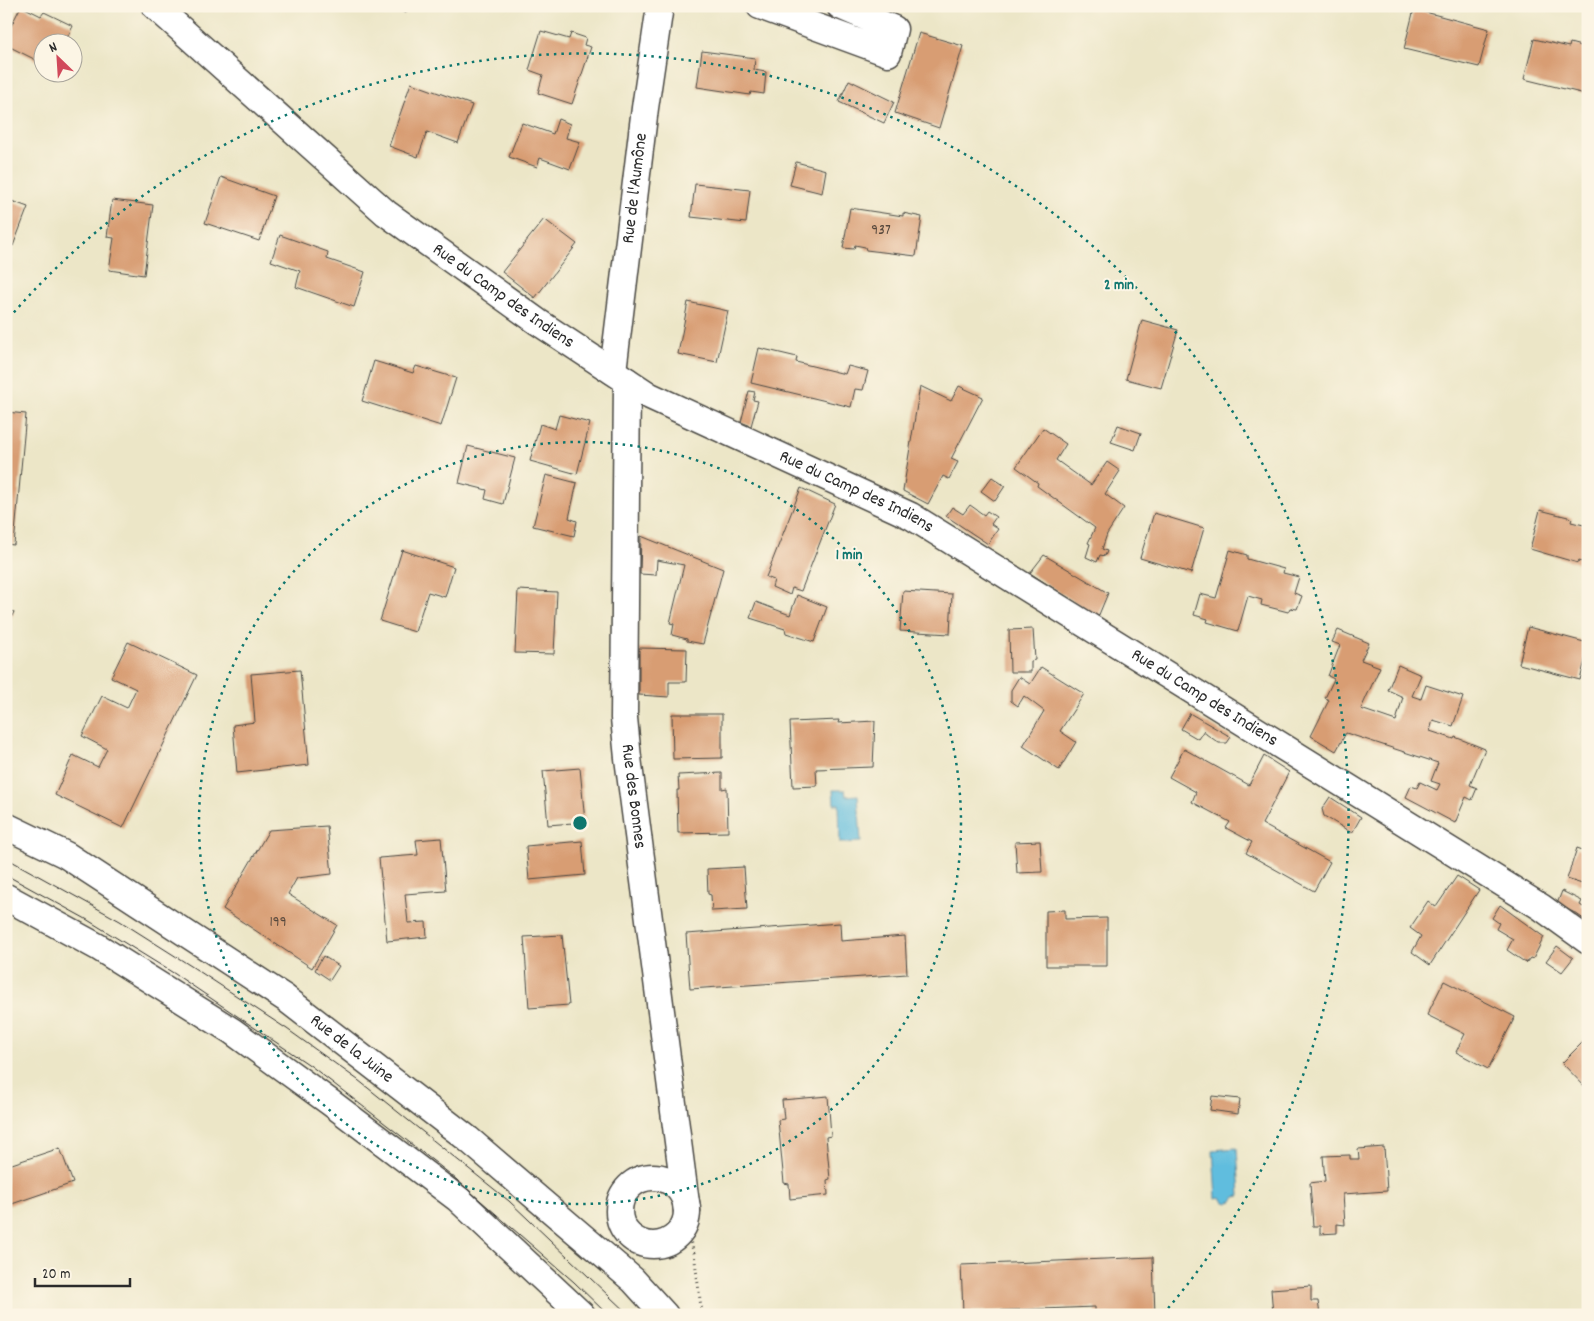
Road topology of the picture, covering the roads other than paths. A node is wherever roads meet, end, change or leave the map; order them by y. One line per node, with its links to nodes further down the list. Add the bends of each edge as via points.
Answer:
1 (155, 6): 5 (street, Rue du Camp des Indiens, via 386,213 538,322)
2 (660, 6): 5 (street, Rue de l'Aumône, via 645,108)
3 (760, 6): 4 (street, via 888,53 894,29)
4 (840, 6)
5 (620, 376): 8 (street, Rue du Camp des Indiens, via 650,396 911,516 1541,906); 9 (street, Rue des Bonnes, via 624,718)
6 (6, 826): 11 (street, Rue de la Juine, via 66,855 285,998 468,1138 633,1280)
7 (6, 897): 10 (street, via 98,947 215,1021 316,1092 458,1199)
8 (1588, 941)
9 (686, 1217)
10 (582, 1315)
11 (666, 1315)

